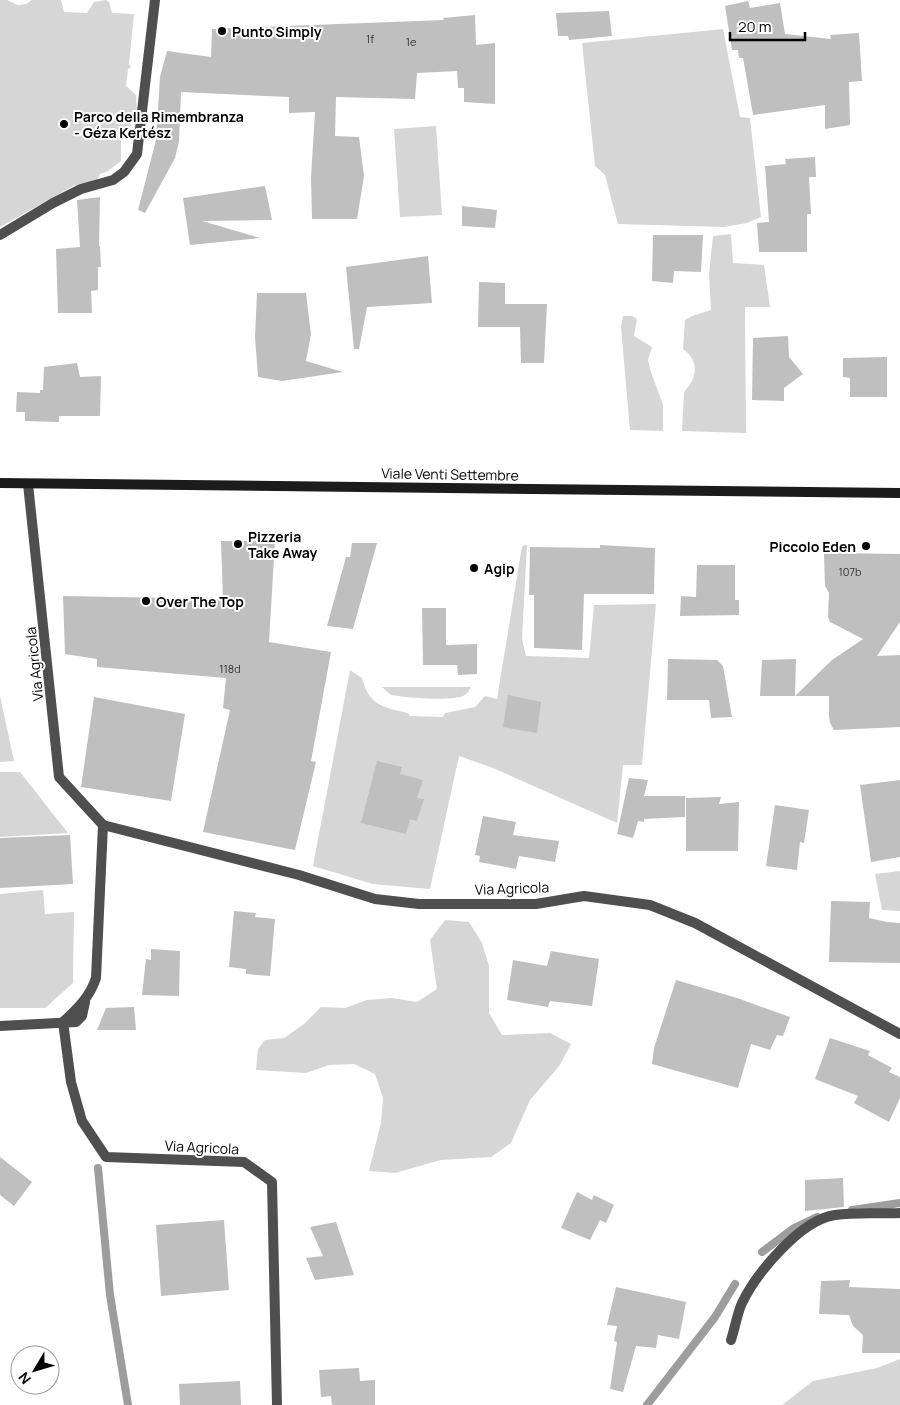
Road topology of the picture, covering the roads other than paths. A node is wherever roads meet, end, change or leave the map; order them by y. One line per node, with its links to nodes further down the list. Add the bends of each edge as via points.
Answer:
1 (155, 0): 2 (street, via 137,154 124,172 113,180 53,202)
2 (0, 236)
3 (0, 483): 4 (main road, Viale Venti Settembre)
4 (28, 484): 5 (main road, Viale Venti Settembre); 6 (street, Via Agricola, via 59,776)
5 (900, 493)
6 (103, 825): 7 (street, via 96,978 85,1000 82,1016 76,1022); 9 (street, Via Agricola, via 299,875 375,899 419,904 536,904 584,896 650,905 695,923)
7 (64, 1022): 8 (street); 12 (street, Via Agricola, via 71,1082 82,1121 106,1157 244,1162 272,1182)
8 (0, 1026)
9 (900, 1034)
10 (900, 1213): 11 (street, via 833,1216 803,1231 773,1257 760,1274 742,1304)
11 (731, 1340)
12 (276, 1405)

